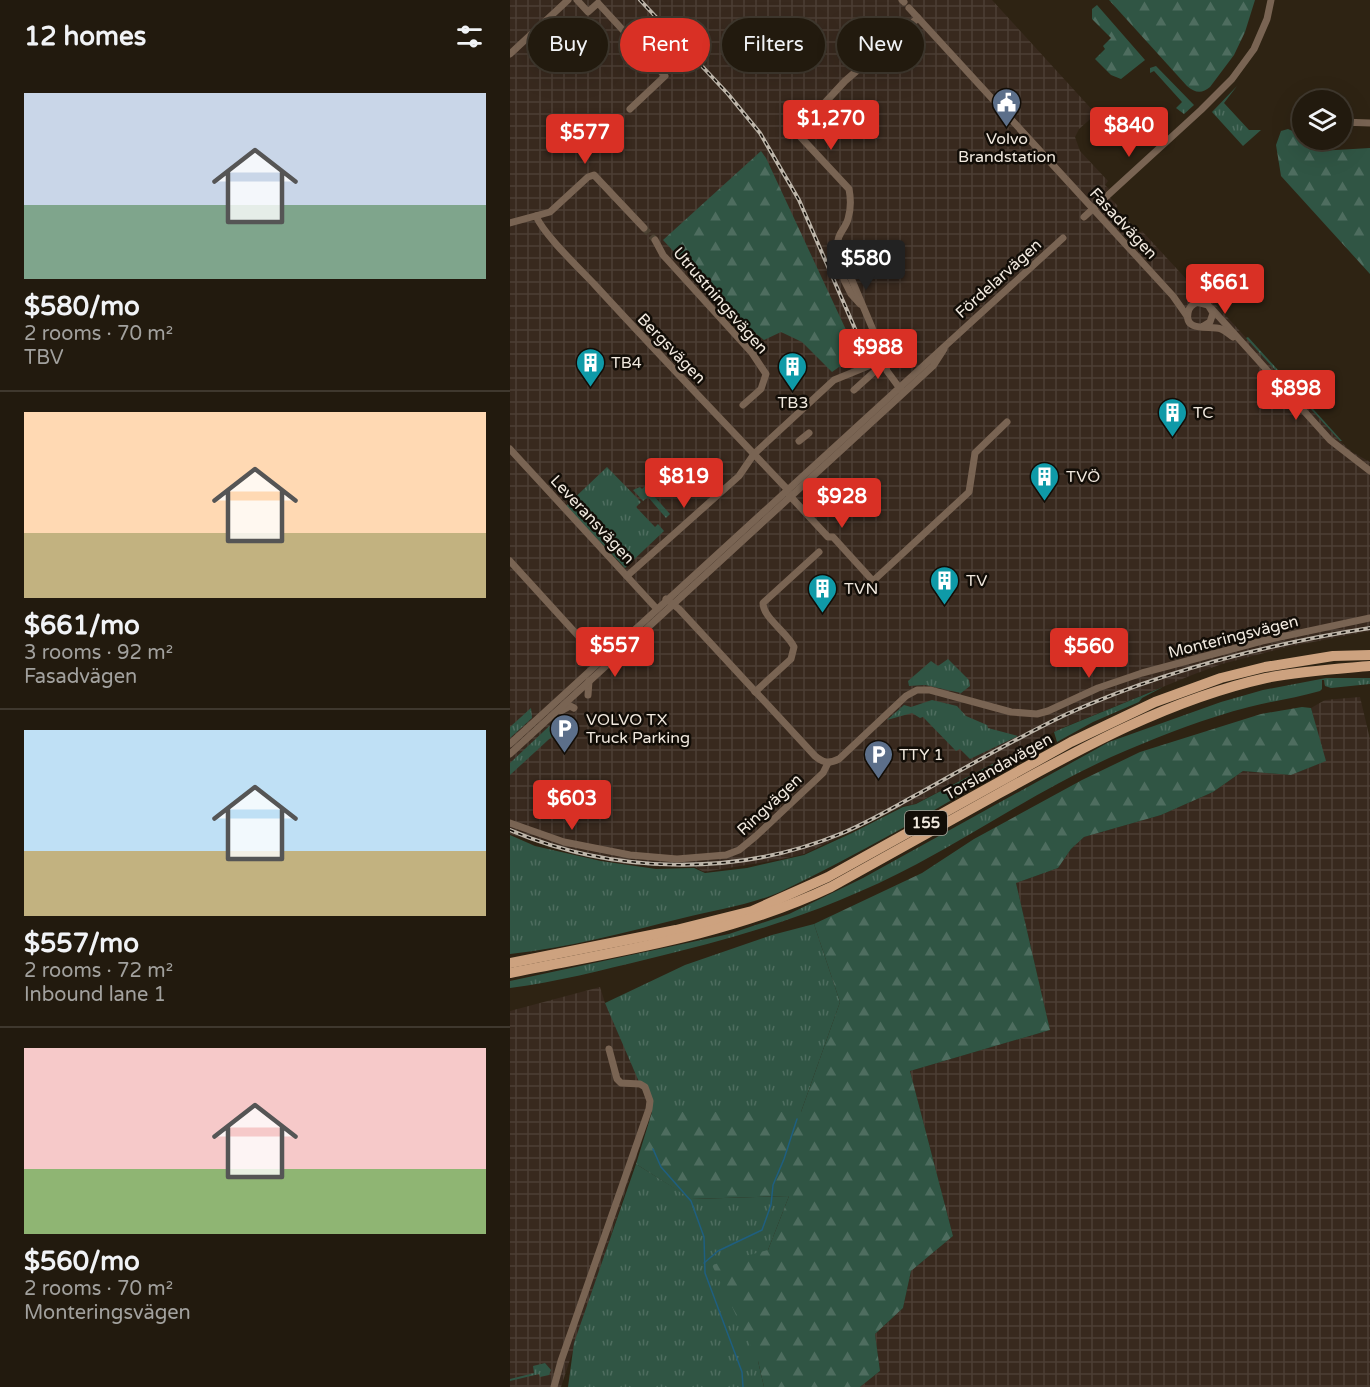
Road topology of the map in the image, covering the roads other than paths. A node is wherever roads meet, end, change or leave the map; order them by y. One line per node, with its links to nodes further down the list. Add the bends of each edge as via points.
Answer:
1 (568, 0): 7 (street)
2 (577, 0): 9 (street, via 588,12 598,3 665,76)
3 (1271, 0): 12 (street, via 1254,48 1232,79)
4 (905, 4): 5 (street, Fasadvägen)
5 (918, 18)
6 (924, 25): 12 (street, Fasadvägen)
7 (510, 54)
8 (855, 72): 23 (street, via 795,131 849,189 849,216 837,239)
9 (630, 109)
10 (1352, 122): 11 (street)
11 (1370, 123)
12 (1092, 209): 14 (street); 20 (street, Fasadvägen)
13 (536, 216): 15 (street); 16 (street, via 550,212 594,175); 35 (street, Bergsvägen, via 558,245)
14 (1084, 217)
15 (510, 223)
16 (644, 228)
17 (1062, 238): 28 (street, Fördelarvägen, via 952,337)
18 (655, 240): 30 (street, Utrustningsvägen, via 663,255 752,353 766,374 761,389)
19 (844, 280): 23 (street)
20 (1173, 296): 21 (street, Fasadvägen); 24 (street, Fasadvägen)
21 (1195, 303): 22 (street, Fasadvägen, via 1205,303); 24 (street)
22 (1212, 309): 25 (street, via 1211,321); 26 (street, Fasadvägen)
23 (866, 314): 27 (street)
24 (1187, 316): 25 (street, Fasadvägen, via 1193,325)
25 (1202, 327): 26 (street, Fasadvägen, via 1222,329)
26 (1242, 344): 36 (street, Fasadvägen, via 1329,440)
27 (884, 361): 28 (street); 29 (street); 35 (street, via 834,380)
28 (901, 389): 37 (street, Fördelarvägen); 38 (street, Fördelarvägen)
29 (854, 390)
30 (743, 405)
31 (1007, 422): 38 (street, via 975,453 969,492 873,581)
32 (809, 433): 33 (street)
33 (799, 441)
34 (510, 449): 41 (street, Leveransvägen)
35 (754, 454): 37 (street, Bergsvägen); 41 (street, via 739,476)
36 (1370, 471)
37 (787, 489): 38 (street, Bergsvägen); 42 (street, Fördelarvägen)
38 (790, 496): 42 (street, Fördelarvägen)
39 (819, 552): 55 (street, via 764,603 766,613 794,647 790,659)
40 (510, 561): 48 (street)
41 (627, 576): 43 (street, Leveransvägen)
42 (671, 602): 43 (street); 48 (street); 55 (street)
43 (656, 608): 48 (street)
44 (1370, 618): 61 (street, Monteringsvägen, via 1142,673 1043,713 1011,712 917,690 839,759)
45 (1370, 646): 47 (main road)
46 (1370, 655): 47 (main road, Torslandavägen / 155)
47 (1333, 656): 63 (main road, Torslandavägen / 155, via 1237,674 1155,702 1071,742 828,878 752,911 676,930)
48 (604, 663): 52 (street); 52 (street); 54 (street); 56 (street)
49 (1370, 666): 50 (main road, Torslandavägen / 155)
50 (1336, 669): 51 (main road); 64 (main road, Torslandavägen / 155, via 1263,679 1200,697 1140,721 1074,752 831,887 754,919 677,940)
51 (1370, 672)
52 (590, 685): 53 (street); 53 (street)
53 (579, 690): 54 (street); 58 (street)
54 (570, 691): 56 (street)
55 (755, 692): 61 (street, via 815,756)
56 (559, 697): 59 (street)
57 (574, 708): 58 (street, via 566,707)
58 (549, 718): 60 (street)
59 (510, 744)
60 (510, 754)
61 (828, 763): 62 (street, Ringvägen, via 819,777 756,836 726,855 677,859 630,855 564,842)
62 (510, 823)
63 (510, 961)
64 (510, 973)
65 (609, 1049): 66 (street, via 617,1079 645,1087 649,1109)
66 (554, 1387)

